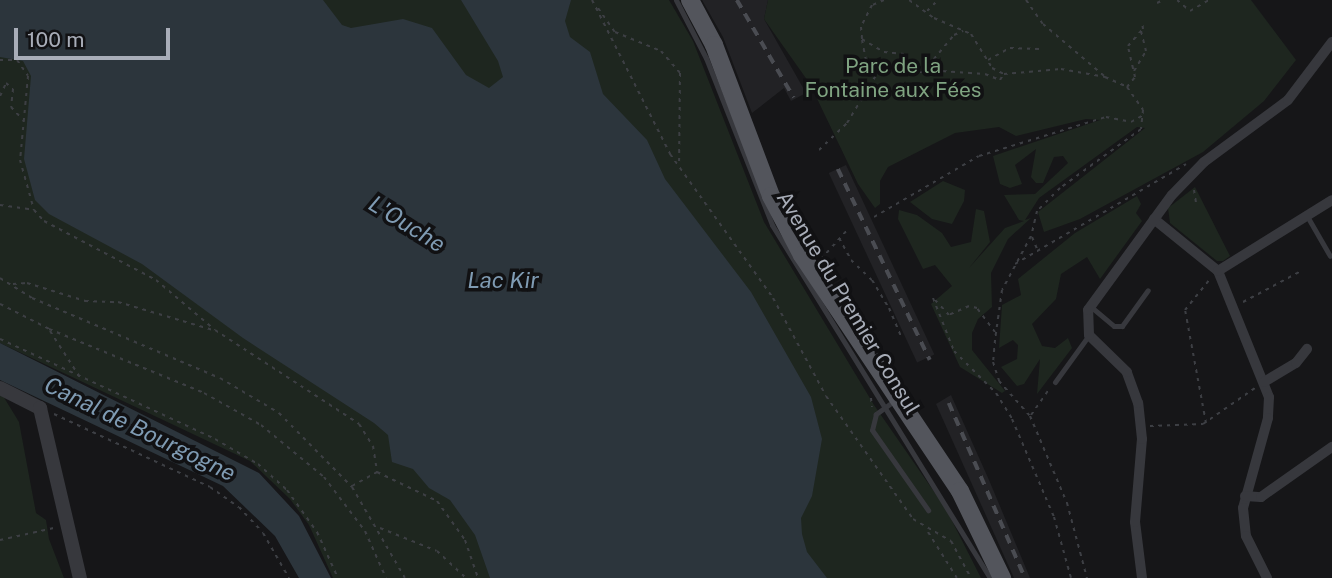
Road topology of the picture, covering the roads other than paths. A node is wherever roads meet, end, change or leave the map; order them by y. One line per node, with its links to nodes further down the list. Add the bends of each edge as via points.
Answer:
1 (676, 0): 16 (lane, Avenue du Premier Consul, via 706,58 772,225)
2 (690, 0): 16 (main road, Avenue du Premier Consul, via 714,45 771,196 812,271 883,381)
3 (1332, 42): 6 (street, via 1288,100 1204,162)
4 (1332, 200): 5 (street)
5 (1307, 216): 7 (lane); 8 (street)
6 (1154, 219): 8 (street); 10 (street)
7 (1330, 256)
8 (1219, 271): 14 (street)
9 (1148, 290): 10 (lane, via 1122,326 1114,326)
10 (1090, 306): 11 (street, via 1086,316)
11 (1089, 335): 13 (lane); 23 (street, via 1127,372 1142,426 1135,508)
12 (1307, 349): 14 (street, via 1296,363)
13 (1055, 382)
14 (1264, 383): 18 (street, via 1270,409)
15 (0, 388): 20 (street, via 40,408)
16 (893, 406): 19 (lane, via 876,414 872,430); 21 (lane, Avenue du Premier Consul); 22 (main road, Avenue du Premier Consul, via 960,491)
17 (1332, 447): 18 (street, via 1261,497)
18 (1245, 496): 24 (street, via 1246,536)
19 (928, 510)
20 (80, 578)
21 (990, 578)
22 (1002, 578)
23 (1142, 578)
24 (1267, 578)

